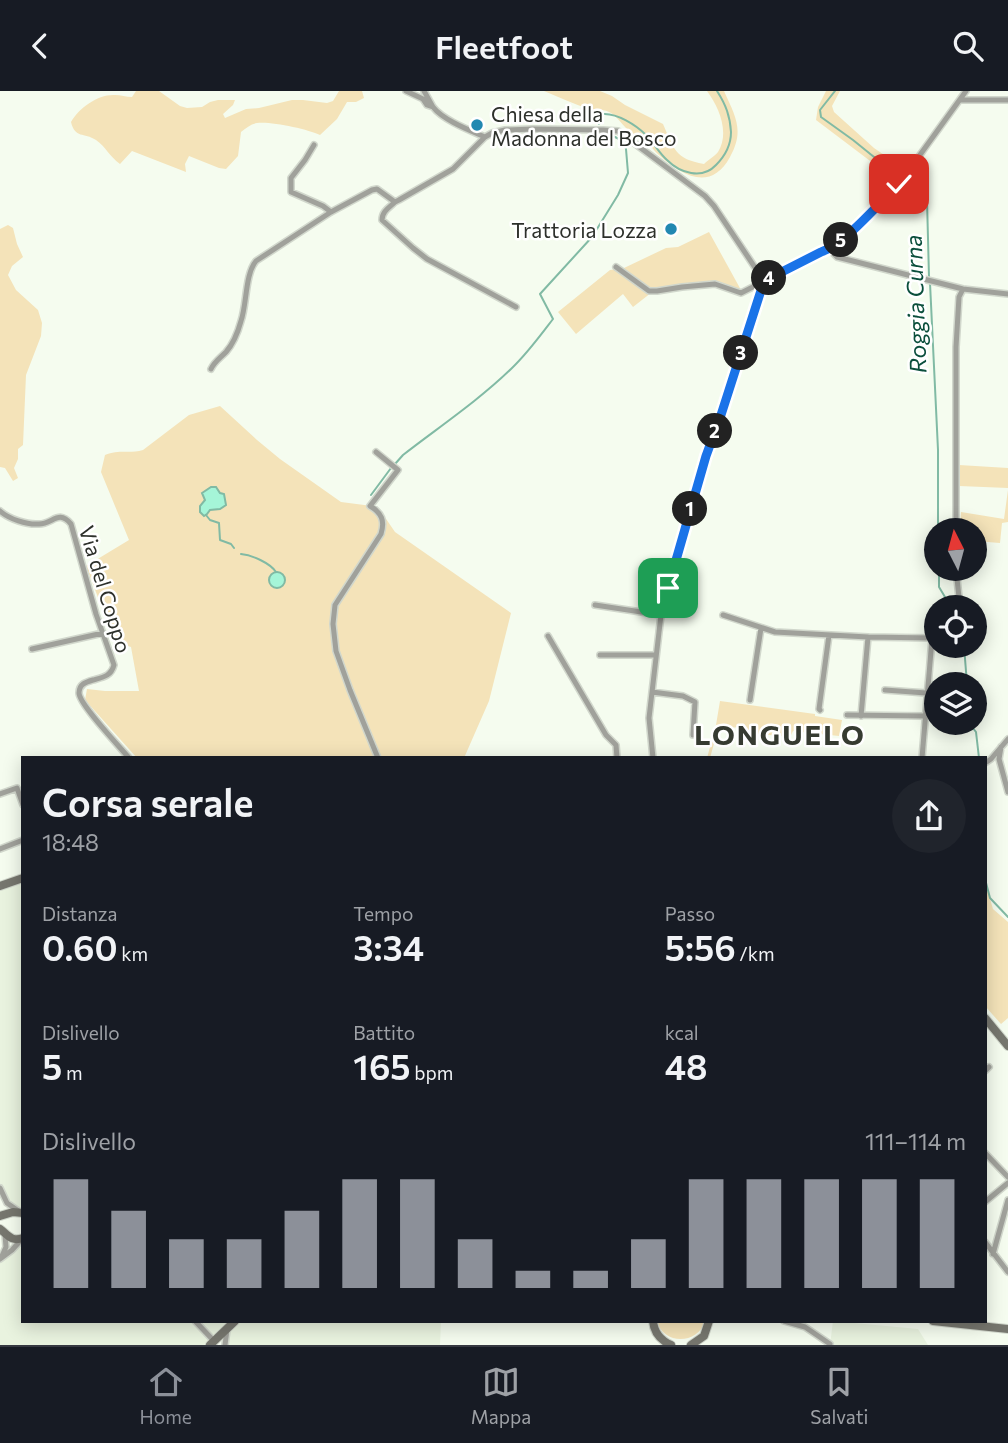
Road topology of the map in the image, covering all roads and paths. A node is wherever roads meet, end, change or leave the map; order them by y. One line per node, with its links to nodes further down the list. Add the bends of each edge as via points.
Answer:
1 (406, 91): 6 (street)
2 (424, 91): 6 (street)
3 (966, 91): 4 (street)
4 (960, 100): 5 (street); 11 (street, via 899,184)
5 (1008, 100)
6 (433, 107): 7 (street)
7 (485, 137): 9 (street, via 453,169); 13 (street, via 505,130 618,131 705,196)
8 (314, 145): 10 (street, via 291,178 291,190)
9 (396, 202): 10 (street, via 377,189); 16 (street, via 382,220 413,248)
10 (331, 212): 17 (street, via 256,261 240,326)
11 (830, 250): 13 (street); 14 (street, via 837,257)
12 (616, 267): 13 (street, via 657,292 715,285 741,293)
13 (764, 281): 22 (street, via 706,456)
14 (964, 289): 15 (street); 20 (street, via 959,297 956,347)
15 (1008, 294)
16 (516, 307)
17 (211, 369)
18 (376, 452): 46 (street, via 398,470 370,506 381,516 381,534 335,605 333,624 336,651)
19 (0, 511): 25 (street, Via del Coppo, via 37,524 57,517 70,522)
20 (956, 518)
21 (595, 605): 22 (street)
22 (661, 615): 32 (street)
23 (723, 615): 24 (street)
24 (761, 628): 26 (street); 36 (street)
25 (103, 633): 30 (street); 45 (street, Via del Coppo, via 113,669 107,676 83,683 79,696)
26 (829, 635): 28 (street); 37 (street)
27 (548, 636): 47 (street, via 606,736 616,745)
28 (868, 637): 29 (street); 39 (street)
29 (924, 638)
30 (32, 649)
31 (600, 655): 32 (street)
32 (655, 655): 34 (street)
33 (885, 690): 35 (street)
34 (652, 692): 42 (street, via 695,702); 48 (street)
35 (924, 693)
36 (750, 700)
37 (819, 710)
38 (847, 715): 39 (street)
39 (861, 716): 40 (street)
40 (924, 716)
41 (924, 730): 49 (street)
42 (693, 736)
43 (1008, 739): 44 (street)
44 (1002, 747): 50 (street); 51 (street, via 999,759)
45 (127, 756)
46 (378, 756)
47 (617, 756)
48 (653, 756)
49 (922, 756)
50 (987, 762)
51 (1008, 792)
52 (0, 794): 53 (street, via 17,788)
53 (21, 799)
54 (21, 841): 55 (street)
55 (0, 849)
56 (21, 879): 57 (main road)
57 (0, 884)
58 (987, 1021): 60 (main road)
59 (987, 1028): 60 (main road)
60 (999, 1036): 61 (main road)
61 (1008, 1046)
62 (987, 1155): 63 (street)
63 (1008, 1177)
64 (1008, 1184): 66 (street)
65 (0, 1188): 70 (street)
66 (995, 1194): 67 (street); 68 (street)
67 (987, 1195)
68 (987, 1200)
69 (1008, 1200): 77 (street)
70 (8, 1203): 71 (street); 72 (street)
71 (21, 1211)
72 (4, 1215): 73 (main road)
73 (2, 1231): 74 (main road, via 10,1239); 78 (street, via 6,1247)
74 (21, 1239)
75 (21, 1240): 78 (street)
76 (987, 1245): 77 (street)
77 (993, 1254): 79 (street)
78 (0, 1259)
79 (1008, 1272)
80 (197, 1323): 88 (street)
81 (654, 1323): 91 (main road, via 659,1337)
82 (710, 1323): 87 (main road)
83 (791, 1323): 89 (street)
84 (952, 1323): 86 (main road)
85 (231, 1324): 88 (main road); 90 (street)
86 (1008, 1329)
87 (703, 1340): 92 (main road)
88 (212, 1343)
89 (830, 1344)
90 (225, 1345)
91 (671, 1345)
92 (691, 1345)

